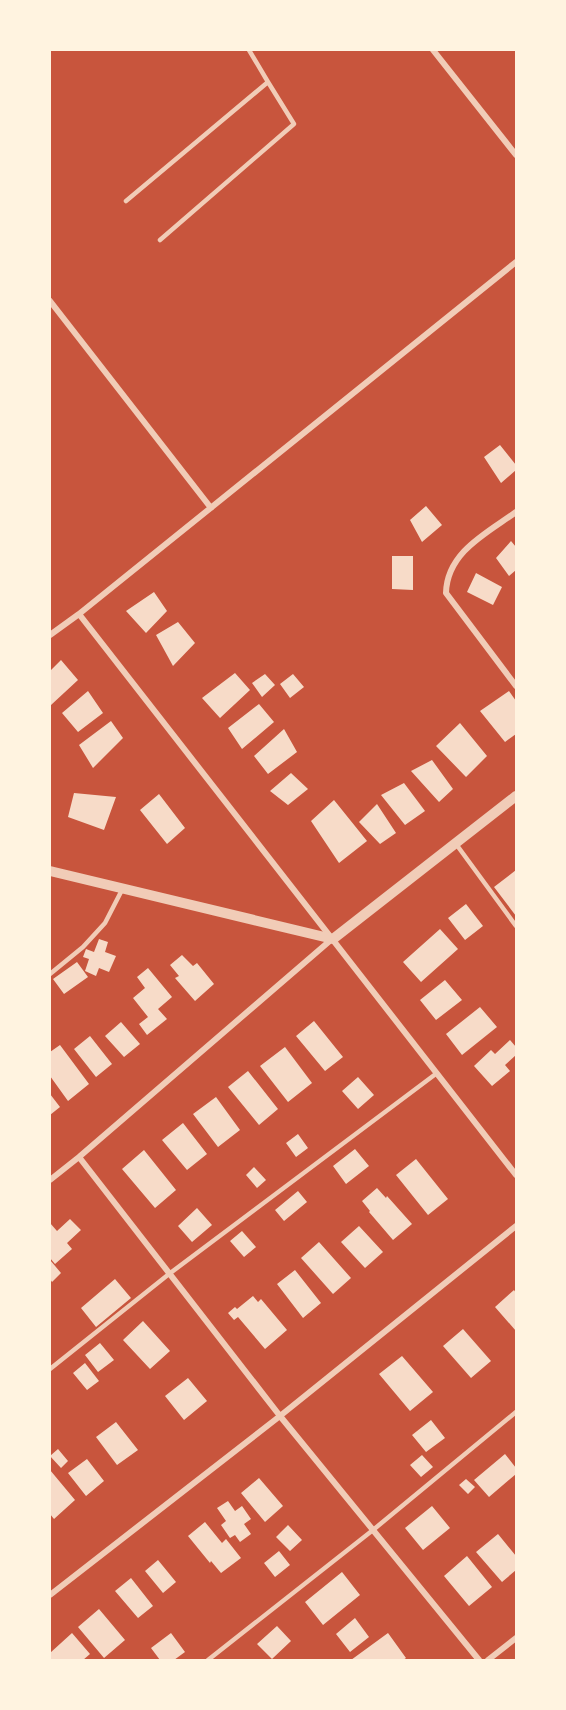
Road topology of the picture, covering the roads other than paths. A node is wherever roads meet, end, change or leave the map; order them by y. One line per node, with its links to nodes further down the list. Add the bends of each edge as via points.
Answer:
1 (249, 50): 3 (lane)
2 (433, 50): 4 (street)
3 (268, 81): 5 (lane); 6 (lane, via 294,124)
4 (516, 155)
5 (126, 201)
6 (160, 240)
7 (516, 262): 9 (street)
8 (50, 301): 9 (street)
9 (212, 508): 11 (street)
10 (516, 512): 13 (street, via 456,559 446,593)
11 (79, 614): 12 (street); 19 (street)
12 (50, 635)
13 (516, 686)
14 (516, 796): 15 (street)
15 (456, 844): 18 (lane); 19 (street)
16 (50, 871): 17 (street)
17 (123, 888): 19 (street); 20 (lane, via 105,923)
18 (516, 926)
19 (333, 939): 21 (street); 22 (street)
20 (50, 974)
21 (437, 1073): 23 (street); 26 (lane)
22 (79, 1157): 24 (street); 26 (street)
23 (516, 1175)
24 (50, 1180)
25 (516, 1226): 29 (street)
26 (170, 1274): 27 (lane); 29 (street)
27 (50, 1369)
28 (516, 1412): 30 (lane)
29 (280, 1416): 30 (street); 31 (street)
30 (373, 1530): 33 (lane); 34 (street)
31 (50, 1595)
32 (516, 1638): 35 (street)
33 (208, 1660)
34 (479, 1660)
35 (488, 1660)

